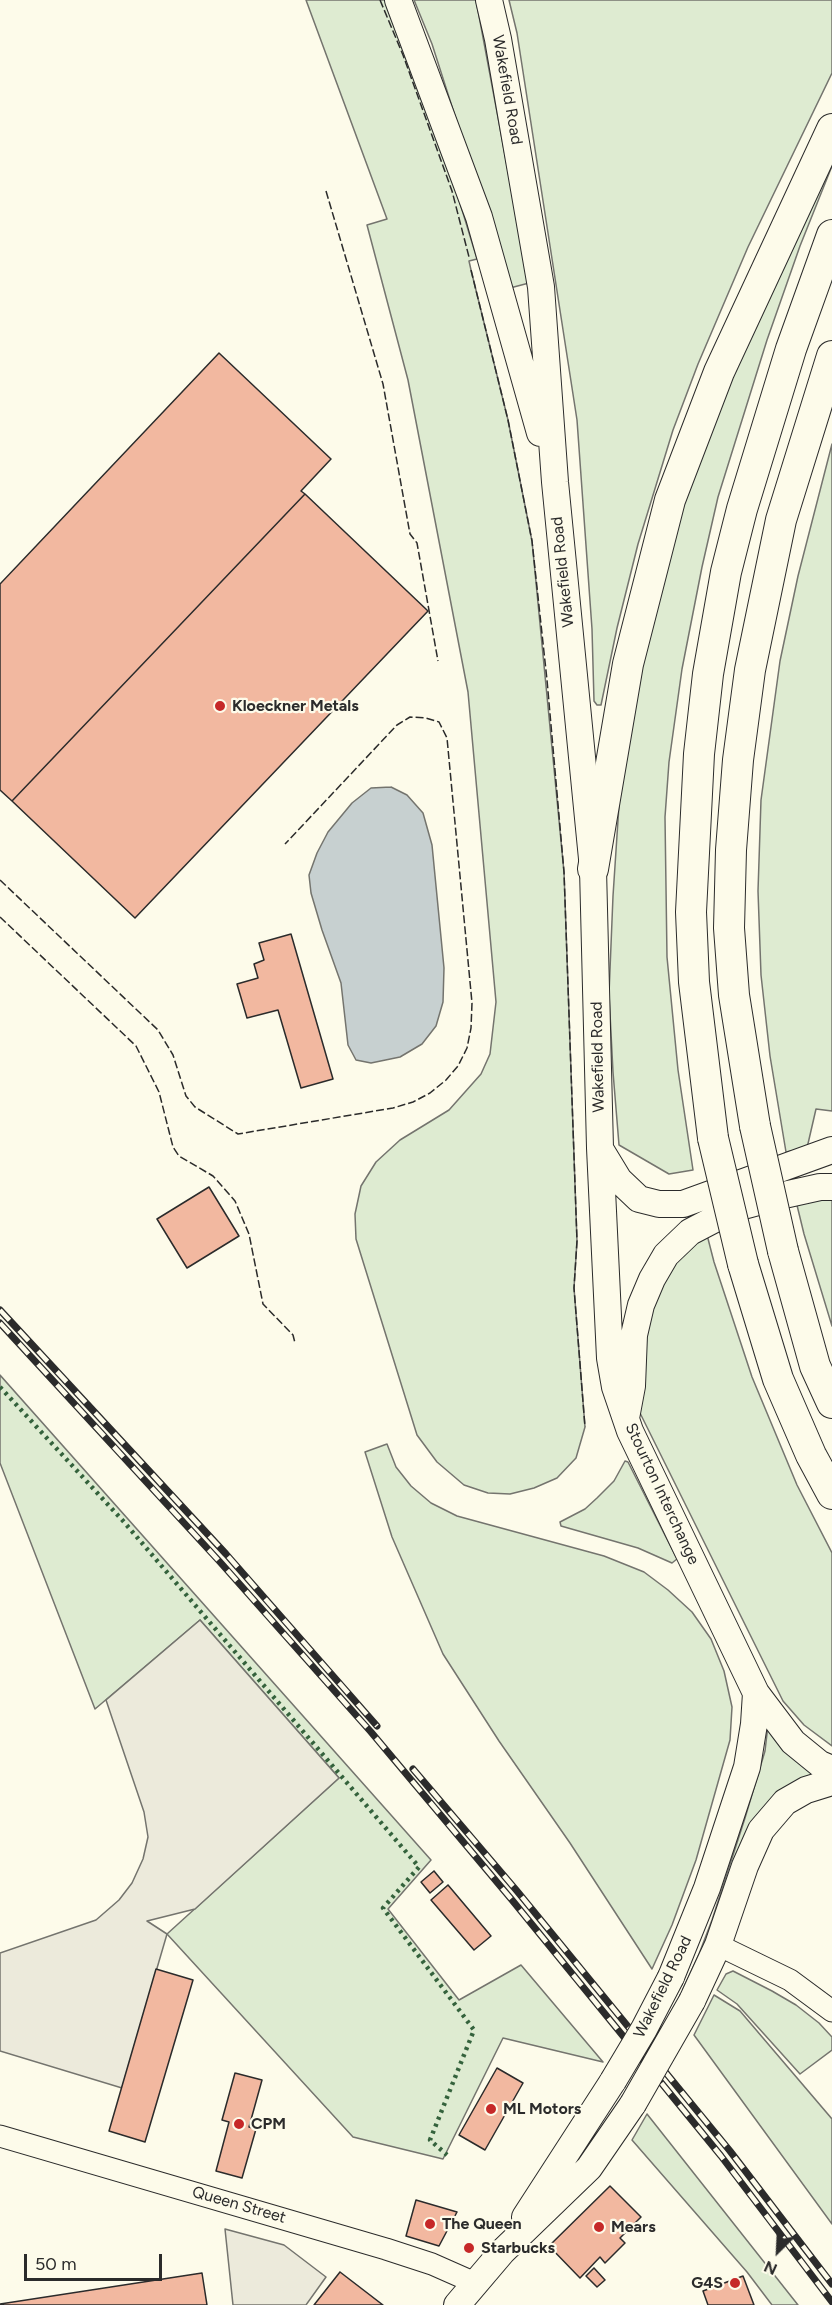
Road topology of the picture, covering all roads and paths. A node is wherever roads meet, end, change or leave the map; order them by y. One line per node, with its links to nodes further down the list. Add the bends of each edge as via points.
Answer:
1 (398, 0): 6 (main road, via 479,217)
2 (489, 0): 6 (main road, Wakefield Road, via 540,287)
3 (832, 129): 7 (highway, via 719,372 670,500 628,663)
4 (832, 234): 13 (highway, bridge, via 791,349 726,572 699,754 691,912 694,982 713,1138 743,1264 778,1379)
5 (832, 356): 11 (highway, bridge, via 781,520 750,670 738,760 729,928 755,1126 783,1251 815,1366)
6 (555, 482): 7 (main road, Wakefield Road)
7 (593, 869): 8 (main road, Wakefield Road)
8 (600, 1148): 9 (main road, Wakefield Road, via 619,1180 639,1199 659,1204 683,1204); 12 (main road, Wakefield Road, via 610,1358)
9 (832, 1150)
10 (832, 1187): 12 (main road, Stourton Interchange, via 736,1208 690,1232 666,1255 648,1288 634,1335)
11 (832, 1403)
12 (626, 1421): 14 (main road, Stourton Interchange)
13 (832, 1494)
14 (756, 1693): 15 (main road, Stourton Interchange, via 793,1742); 20 (main road, Wakefield Road, bridge, via 747,1767 707,1887 671,1977 613,2081)
15 (832, 1769)
16 (832, 1782): 17 (main road, Wakefield Road, via 785,1802 761,1830 744,1866)
17 (718, 1945): 18 (street, via 790,1980); 20 (main road, Wakefield Road, bridge, via 692,2001 633,2104 589,2168)
18 (832, 2010)
19 (0, 2136): 21 (street, Queen Street, via 386,2249)
20 (502, 2252): 21 (main road, Wakefield Road)
21 (475, 2283): 22 (main road, Wakefield Road)
22 (458, 2305)

